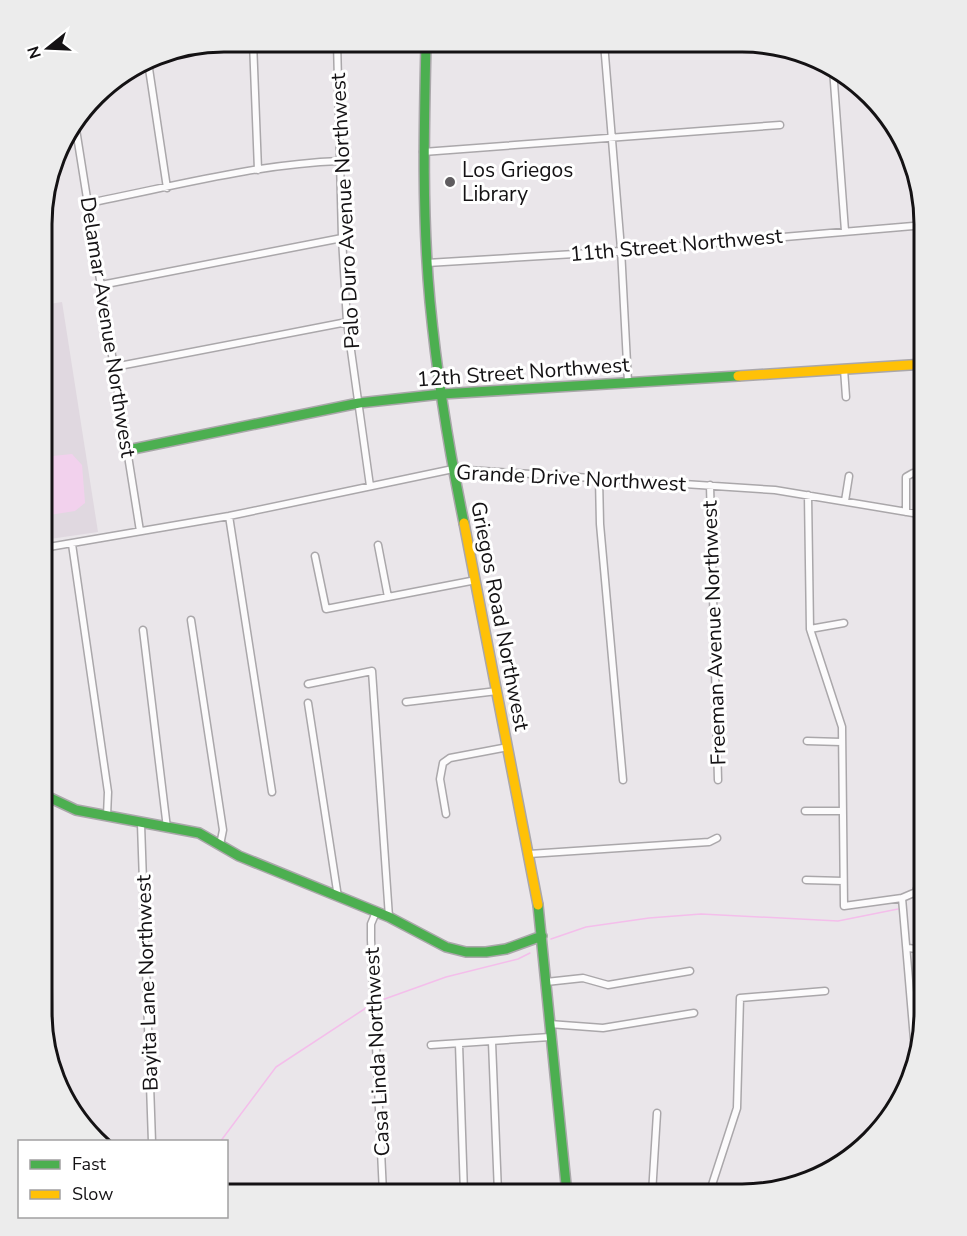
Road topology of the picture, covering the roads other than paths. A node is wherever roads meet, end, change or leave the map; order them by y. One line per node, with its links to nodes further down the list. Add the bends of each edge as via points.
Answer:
1 (605, 52): 9 (street)
2 (253, 53): 12 (street)
3 (337, 53): 11 (street, Palo Duro Avenue Northwest)
4 (426, 53): 10 (street, Griegos Road Northwest)
5 (149, 71): 13 (street)
6 (834, 79): 16 (street)
7 (780, 125): 9 (street)
8 (77, 137): 14 (street, Delamar Avenue Northwest)
9 (612, 138): 10 (street); 18 (street)
10 (423, 152): 19 (street, Griegos Road Northwest)
11 (340, 161): 12 (street, via 302,162); 17 (street, Palo Duro Avenue Northwest)
12 (258, 170): 13 (street)
13 (167, 188): 14 (street)
14 (88, 203): 20 (street, Delamar Avenue Northwest)
15 (914, 226): 16 (street, 11th Street Northwest)
16 (845, 231): 18 (street, 11th Street Northwest)
17 (342, 238): 20 (street); 21 (street, Palo Duro Avenue Northwest)
18 (621, 249): 19 (street, 11th Street Northwest); 25 (street)
19 (427, 263): 26 (street, Griegos Road Northwest)
20 (101, 285): 23 (street, Delamar Avenue Northwest)
21 (347, 322): 23 (street); 28 (street, Palo Duro Avenue Northwest)
22 (914, 365): 24 (street, 12th Street Northwest)
23 (114, 367): 29 (street, Delamar Avenue Northwest)
24 (844, 369): 25 (street, 12th Street Northwest); 27 (street)
25 (628, 382): 26 (street, 12th Street Northwest)
26 (442, 394): 28 (street, 12th Street Northwest); 30 (street, Griegos Road Northwest)
27 (846, 397)
28 (359, 403): 29 (street, 12th Street Northwest); 35 (street, Palo Duro Avenue Northwest)
29 (128, 450): 41 (street, Delamar Avenue Northwest)
30 (453, 470): 33 (street, Grande Drive Northwest); 35 (street, Grande Drive Northwest); 46 (street, Griegos Road Northwest)
31 (914, 473): 38 (street, via 906,477)
32 (849, 476): 37 (street)
33 (599, 478): 34 (street, Grande Drive Northwest); 59 (street)
34 (710, 485): 36 (street, Grande Drive Northwest); 60 (street, Freeman Avenue Northwest)
35 (370, 486): 40 (street, Grande Drive Northwest)
36 (808, 495): 37 (street, Grande Drive Northwest); 50 (street)
37 (845, 501): 38 (street, Grande Drive Northwest)
38 (906, 512): 39 (street, Grande Drive Northwest)
39 (914, 513)
40 (229, 516): 41 (street, Grande Drive Northwest); 61 (street)
41 (140, 531): 42 (street, Grande Drive Northwest)
42 (72, 544): 44 (street, Grande Drive Northwest); 66 (street, via 108,792)
43 (378, 544): 47 (street)
44 (52, 547)
45 (315, 556): 47 (street, via 326,609)
46 (476, 580): 47 (street); 53 (street, Griegos Road Northwest)
47 (388, 597)
48 (191, 620): 70 (street, via 223,830)
49 (844, 622): 50 (street)
50 (810, 629): 57 (street, via 842,727)
51 (143, 630): 68 (street)
52 (308, 684): 78 (street, via 372,671)
53 (497, 691): 55 (street); 58 (street, Griegos Road Northwest)
54 (308, 702): 75 (street)
55 (406, 702)
56 (807, 741): 57 (street)
57 (841, 742): 64 (street)
58 (508, 747): 65 (street, via 450,758 443,763 440,779); 71 (street, Griegos Road Northwest)
59 (623, 780)
60 (718, 780)
61 (272, 792)
62 (52, 799): 66 (street, via 76,810)
63 (805, 811): 64 (street)
64 (841, 811): 73 (street)
65 (446, 814)
66 (108, 816): 67 (street)
67 (141, 824): 68 (street); 93 (street, Bayita Lane Northwest)
68 (167, 828): 70 (street, via 199,833)
69 (717, 838): 71 (street, via 709,842)
70 (219, 845): 75 (street)
71 (529, 854): 79 (street, Griegos Road Northwest)
72 (806, 880): 73 (street)
73 (843, 881): 76 (street, via 844,906)
74 (914, 893): 76 (street)
75 (338, 897): 77 (street)
76 (902, 898): 80 (street)
77 (376, 912): 78 (street); 94 (street, Casa Linda Northwest, via 371,940)
78 (389, 917): 79 (street, via 446,947 466,952 506,949)
79 (542, 936): 83 (street, Griegos Road Northwest)
80 (908, 948): 81 (street); 87 (street)
81 (914, 949)
82 (690, 971): 83 (street, via 608,985 583,978)
83 (546, 982): 86 (street, Griegos Road Northwest)
84 (825, 991): 99 (street, via 740,998 737,1108)
85 (694, 1013): 86 (street, via 603,1028)
86 (549, 1024): 88 (street, Griegos Road Northwest)
87 (913, 1027)
88 (550, 1037): 89 (street); 97 (street, Griegos Road Northwest)
89 (492, 1042): 90 (street); 96 (street)
90 (459, 1044): 91 (street); 95 (street)
91 (431, 1045)
92 (657, 1113): 98 (street)
93 (152, 1140)
94 (383, 1183)
95 (464, 1183)
96 (498, 1183)
97 (566, 1183)
98 (653, 1183)
99 (713, 1183)

